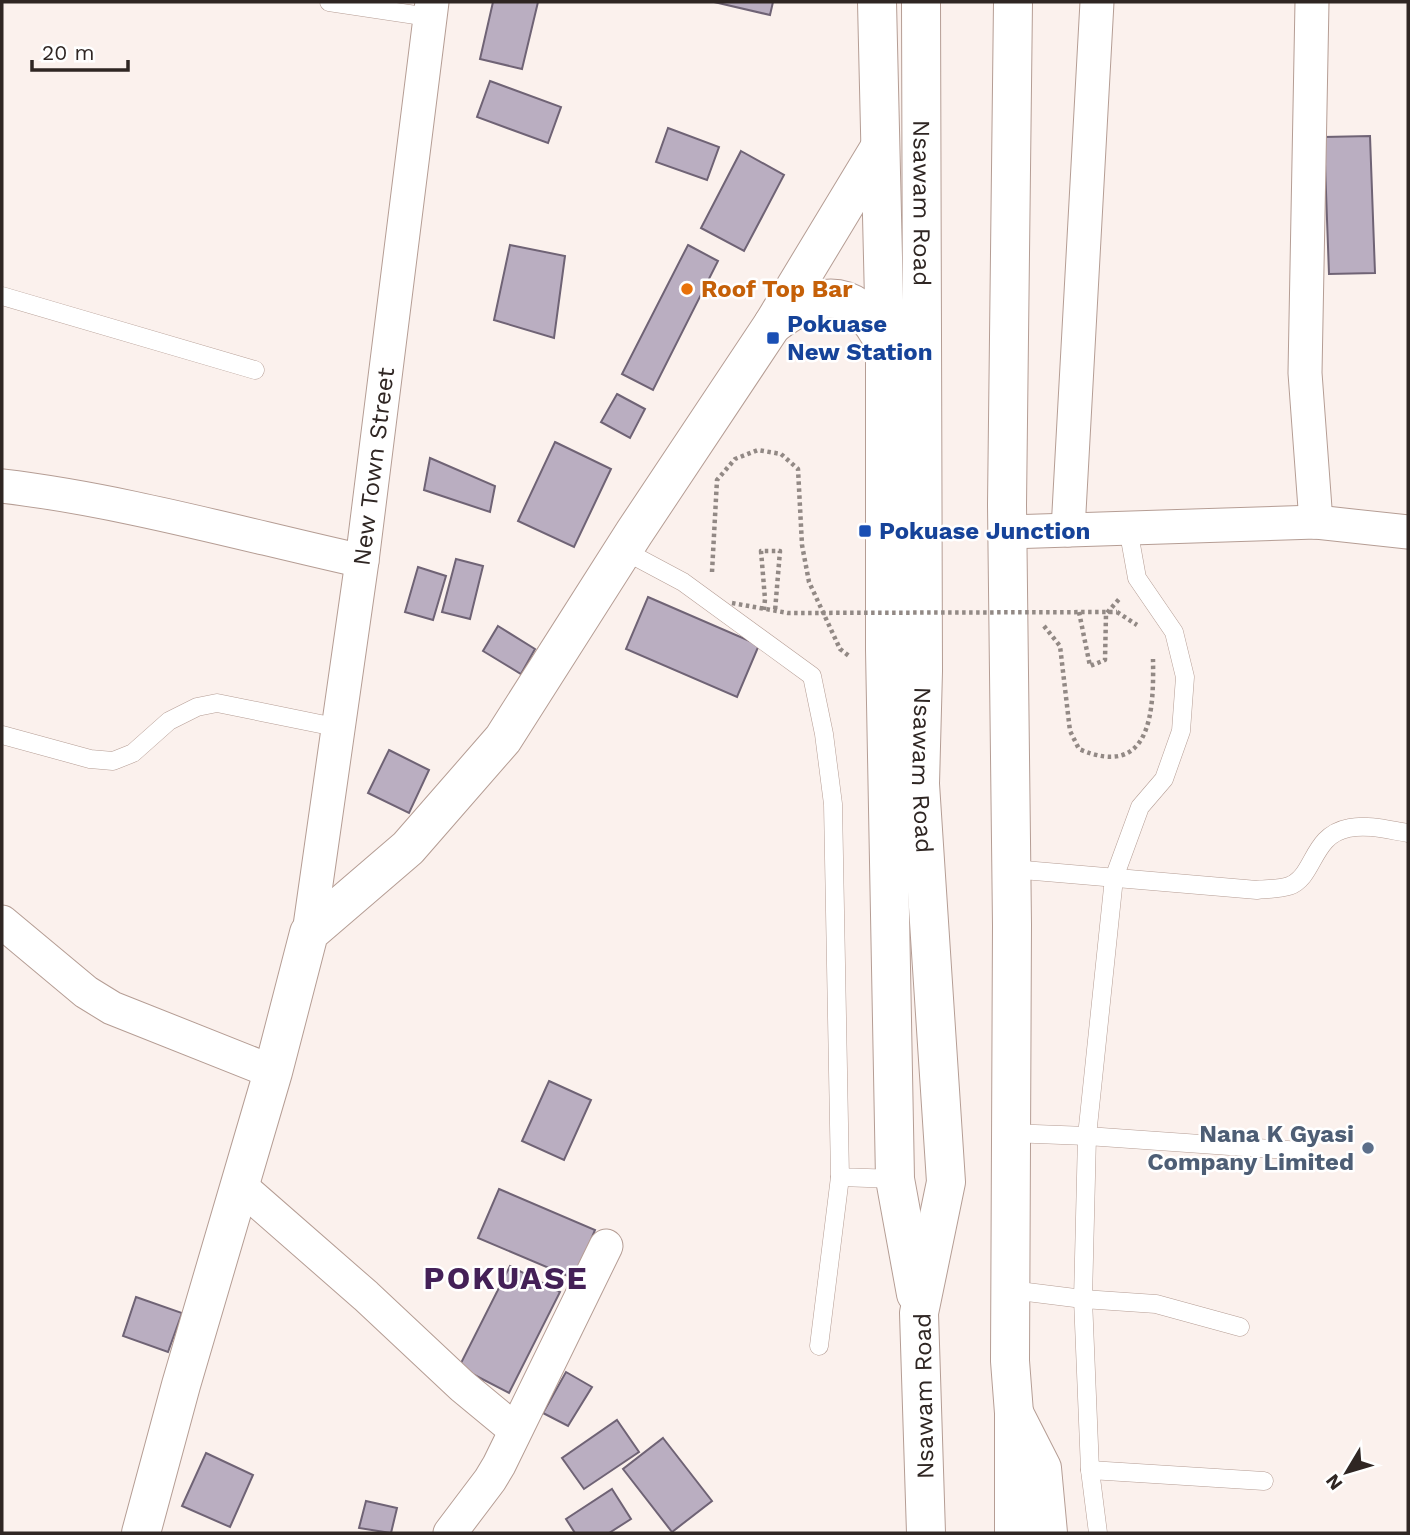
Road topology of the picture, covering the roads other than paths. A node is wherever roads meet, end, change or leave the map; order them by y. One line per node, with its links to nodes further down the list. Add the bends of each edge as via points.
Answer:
1 (329, 2): 7 (lane)
2 (877, 2): 8 (main road)
3 (921, 2): 38 (main road, Nsawam Road, via 920,784 946,1182)
4 (1013, 2): 17 (main road)
5 (1097, 2): 16 (street)
6 (1312, 2): 14 (street, via 1305,373)
7 (430, 9): 20 (street, New Town Street)
8 (880, 146): 10 (main road); 11 (main road)
9 (2, 296): 12 (lane)
10 (773, 324): 11 (main road, via 800,305 841,299 861,309); 19 (main road)
11 (886, 343): 33 (main road, via 885,685)
12 (255, 370)
13 (2, 486): 20 (street, via 113,505)
14 (1316, 522): 15 (street); 18 (street)
15 (1128, 528): 16 (street); 25 (lane, via 1137,578 1174,632 1185,677 1181,731 1164,779 1140,807)
16 (1068, 530): 17 (street)
17 (1007, 532): 24 (main road)
18 (1408, 532)
19 (623, 550): 27 (main road, via 503,739 408,848); 32 (lane, via 683,582 813,676 833,804)
20 (362, 561): 21 (street, New Town Street)
21 (340, 728): 22 (lane, via 217,704 197,707 169,721 133,753 113,761); 27 (street, New Town Street)
22 (2, 735)
23 (1408, 833): 25 (lane, via 1348,828 1320,845 1291,885 1257,890)
24 (1012, 869): 25 (lane); 29 (main road)
25 (1114, 878): 30 (lane)
26 (2, 922): 28 (street, via 112,1008)
27 (309, 933): 28 (main road)
28 (273, 1072): 34 (main road)
29 (1012, 1133): 30 (lane); 36 (main road)
30 (1087, 1136): 31 (lane); 37 (lane)
31 (1302, 1151)
32 (840, 1177): 33 (lane); 40 (lane)
33 (895, 1179): 38 (main road)
34 (239, 1185): 42 (street); 45 (main road)
35 (606, 1246): 42 (street)
36 (1011, 1290): 37 (lane); 41 (main road)
37 (1083, 1299): 39 (lane, via 1156,1304); 43 (lane)
38 (919, 1313): 47 (main road, Nsawam Road)
39 (1240, 1327)
40 (819, 1346)
41 (1014, 1413): 48 (main road); 49 (main road, via 1042,1468)
42 (514, 1429): 46 (street, via 490,1480)
43 (1090, 1471): 44 (lane); 50 (lane)
44 (1264, 1480)
45 (141, 1533)
46 (450, 1533)
47 (926, 1533)
48 (1014, 1533)
49 (1048, 1533)
50 (1098, 1533)

